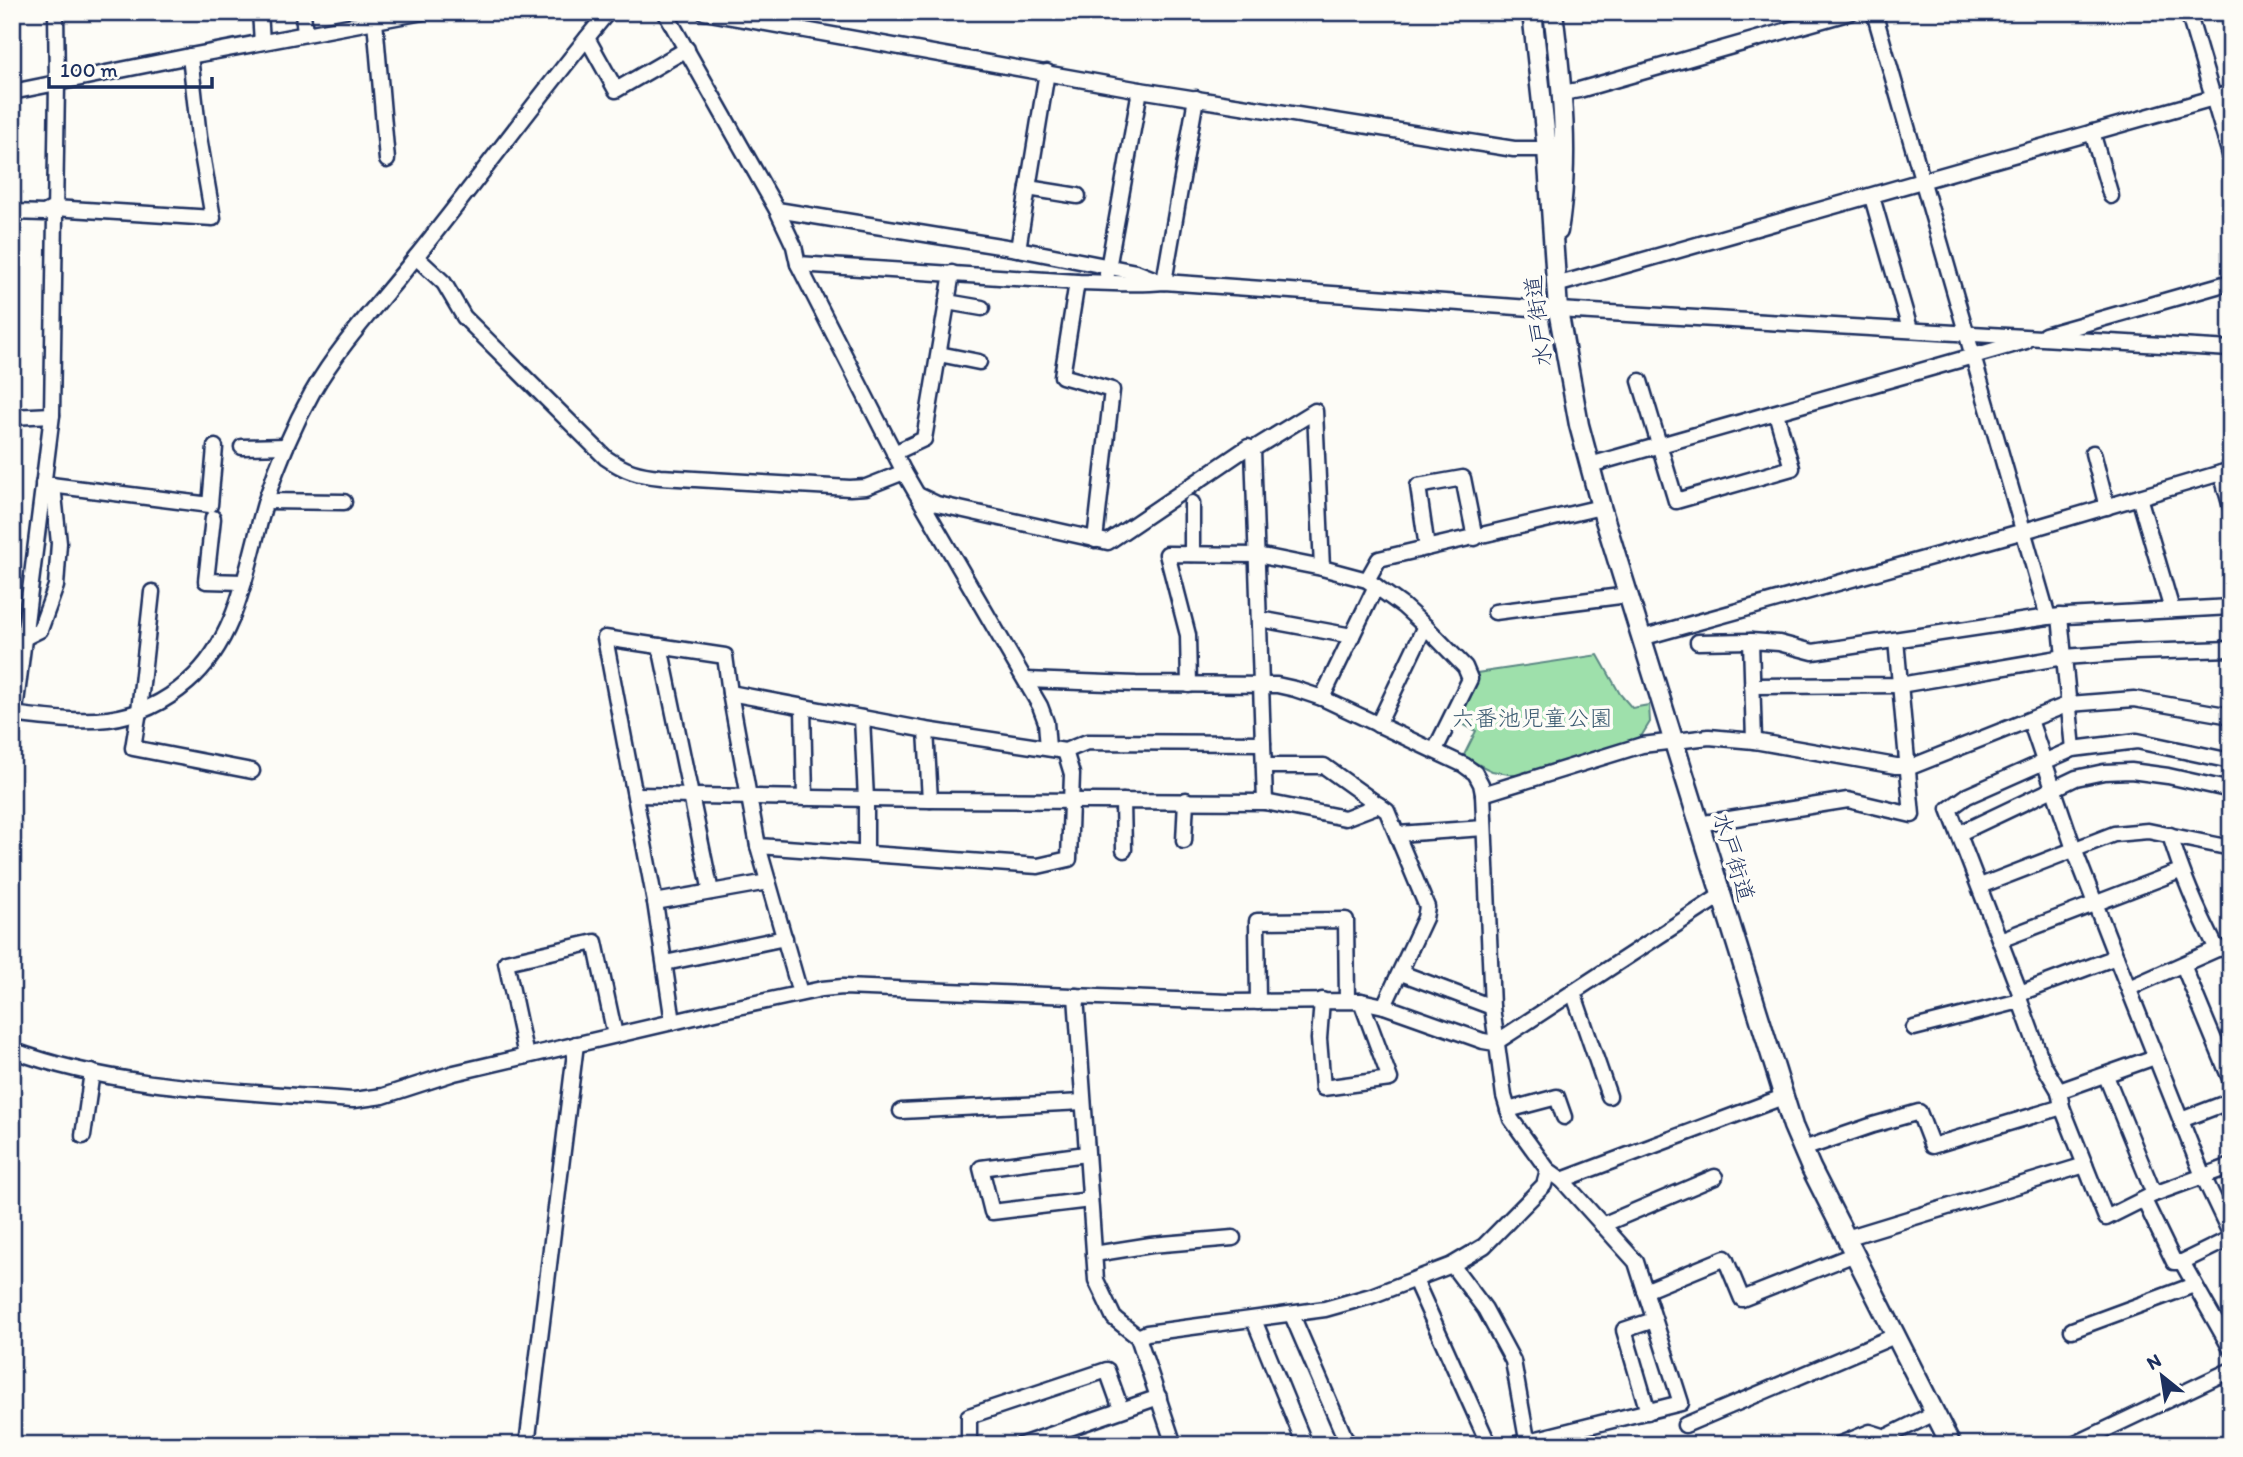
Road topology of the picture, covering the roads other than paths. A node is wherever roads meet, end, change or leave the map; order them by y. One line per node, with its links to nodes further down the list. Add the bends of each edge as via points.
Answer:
1 (56, 12): 20 (street)
2 (260, 12): 16 (street)
3 (303, 12): 14 (street)
4 (423, 12): 13 (street)
5 (608, 12): 15 (street)
6 (665, 12): 17 (street)
7 (704, 12): 19 (street)
8 (1532, 12): 28 (main road, 水戸街道)
9 (1553, 12): 23 (main road, 水戸街道)
10 (1852, 12): 23 (street)
11 (1874, 12): 31 (street)
12 (2188, 12): 26 (street)
13 (375, 21): 14 (street); 30 (street)
14 (305, 34): 16 (street)
15 (587, 38): 17 (street, via 616,90); 41 (street)
16 (262, 42): 18 (street)
17 (687, 49): 37 (street)
18 (190, 56): 20 (street); 36 (street, via 213,218)
19 (1047, 72): 21 (street); 32 (street)
20 (57, 83): 22 (street); 36 (street)
21 (1140, 90): 25 (street); 44 (street)
22 (12, 92)
23 (1562, 93): 40 (main road, 水戸街道, via 1563,202)
24 (2231, 93): 26 (street)
25 (1196, 98): 28 (street, via 1514,149); 46 (street)
26 (2213, 99): 27 (street); 29 (street)
27 (2092, 132): 31 (street); 34 (street)
28 (1547, 149): 40 (main road, 水戸街道)
29 (2231, 158)
30 (387, 160)
31 (1922, 181): 35 (street); 53 (street)
32 (1028, 188): 33 (street); 39 (street)
33 (1077, 196)
34 (2111, 196)
35 (1872, 197): 48 (street); 52 (street)
36 (54, 208): 38 (street, via 44,213); 61 (street)
37 (777, 210): 39 (street); 42 (street)
38 (12, 212)
39 (1018, 249): 44 (street)
40 (1555, 255): 48 (main road, 水戸街道)
41 (416, 257): 64 (street, via 323,376); 71 (street, via 444,283 464,317 606,458 637,475 850,488 866,487)
42 (798, 264): 43 (street); 68 (street)
43 (952, 273): 45 (street); 49 (street)
44 (1107, 275): 45 (street); 46 (street, via 1133,285)
45 (1077, 282): 85 (street, via 1062,376 1112,390)
46 (1164, 282): 51 (street)
47 (2231, 282): 54 (street)
48 (1556, 285): 51 (main road, 水戸街道)
49 (947, 302): 50 (street); 56 (street)
50 (982, 308)
51 (1558, 310): 52 (street); 70 (main road, 水戸街道)
52 (1910, 329): 53 (street)
53 (1967, 334): 54 (street); 57 (street)
54 (2036, 338): 55 (street); 57 (street)
55 (2231, 349)
56 (939, 354): 58 (street); 68 (street, via 924,439)
57 (1974, 356): 60 (street); 83 (street)
58 (979, 362)
59 (1640, 381): 63 (street)
60 (1776, 413): 63 (street); 63 (street, via 1792,468 1676,501)
61 (52, 415): 62 (street); 73 (street)
62 (12, 417)
63 (1658, 445): 70 (street)
64 (286, 446): 66 (street); 76 (street)
65 (215, 447): 73 (street, via 210,505)
66 (242, 447)
67 (1253, 449): 85 (street, via 1248,447 1108,542); 88 (street); 89 (street, via 1315,411)
68 (894, 453): 71 (street)
69 (2093, 453): 80 (street)
70 (1590, 465): 79 (main road, 水戸街道)
71 (904, 472): 74 (street)
72 (2226, 472): 75 (street); 81 (street)
73 (48, 484): 90 (street); 91 (street, via 59,543)
74 (918, 495): 85 (street); 111 (street)
75 (2139, 497): 80 (street); 97 (street)
76 (266, 501): 77 (street); 92 (street)
77 (344, 502)
78 (1192, 503): 87 (street)
79 (1601, 507): 84 (street); 95 (main road, 水戸街道)
80 (2107, 507): 83 (street)
81 (2231, 507)
82 (213, 518): 92 (street, via 206,581)
83 (2024, 531): 99 (street); 104 (street)
84 (1475, 538): 86 (street); 86 (street, via 1463,478 1418,486)
85 (1095, 540)
86 (1427, 548): 93 (street, via 1379,558)
87 (1192, 554): 88 (street); 112 (street, via 1167,554 1188,635)
88 (1257, 555): 89 (street); 100 (street)
89 (1322, 568): 93 (street)
90 (32, 569): 91 (street); 103 (street)
91 (57, 571): 103 (street, via 40,630)
92 (244, 582): 120 (street, via 228,628 209,660 179,689)
93 (1371, 583): 101 (street); 102 (street)
94 (152, 592): 120 (street)
95 (1628, 595): 98 (street); 104 (main road, 水戸街道)
96 (2231, 607): 97 (street)
97 (2172, 610): 99 (street)
98 (1494, 612)
99 (2054, 617): 105 (street); 110 (street)
100 (1260, 619): 102 (street); 113 (street)
101 (1425, 626): 125 (street); 133 (street, via 1465,667 1470,679)
102 (1352, 636): 117 (street)
103 (24, 638): 121 (street)
104 (1641, 638): 130 (main road, 水戸街道)
105 (1896, 640): 106 (street, via 1813,652); 114 (street)
106 (1751, 641): 107 (street); 115 (street)
107 (1698, 642)
108 (660, 646): 116 (street, via 725,656); 143 (street, via 605,638); 144 (street)
109 (2231, 649): 110 (street)
110 (2064, 657): 114 (street); 118 (street)
111 (1026, 680): 112 (street); 131 (street, via 1046,722)
112 (1189, 685): 113 (street)
113 (1261, 685): 117 (street); 129 (street)
114 (1900, 685): 115 (street); 138 (street)
115 (1752, 686): 128 (street)
116 (730, 693): 119 (street); 145 (street)
117 (1322, 698): 125 (street)
118 (2069, 704): 122 (street, via 2134,699); 124 (street); 132 (street)
119 (803, 707): 123 (street); 146 (street)
120 (139, 711): 121 (street, via 91,722); 139 (street, via 133,748)
121 (14, 714): 127 (street)
122 (2231, 716)
123 (862, 718): 126 (street); 147 (street)
124 (2030, 720): 135 (street); 138 (street)
125 (1378, 725): 133 (street)
126 (926, 730): 131 (street); 148 (street)
127 (12, 735)
128 (1754, 741): 130 (street, via 1709,737); 138 (street)
129 (1263, 743): 134 (street, via 1087,743); 137 (street)
130 (1674, 743): 142 (street, via 1642,746); 154 (main road, 水戸街道)
131 (1048, 748): 134 (street)
132 (2073, 749): 135 (street); 136 (street, via 2137,741)
133 (1435, 750): 142 (street, via 1475,773)
134 (1065, 751): 149 (street, via 1072,774)
135 (2044, 760): 140 (street); 156 (street, via 1949,809)
136 (2231, 761)
137 (1264, 766): 152 (street); 153 (street, via 1324,766)
138 (1907, 766): 154 (street, via 1912,815 1848,800)
139 (252, 771)
140 (2054, 789): 141 (street, via 2076,778 2131,771); 156 (street); 162 (street)
141 (2231, 790)
142 (1483, 794): 155 (street)
143 (635, 795): 144 (street); 170 (street)
144 (691, 796): 145 (street); 168 (street)
145 (749, 796): 146 (street); 160 (street)
146 (805, 797): 147 (street)
147 (866, 799): 148 (street); 164 (street)
148 (930, 800): 149 (street)
149 (1070, 800): 151 (street); 164 (street, via 1069,859 1038,866)
150 (1186, 800): 151 (street); 152 (street); 159 (street)
151 (1123, 801): 163 (street)
152 (1265, 802): 153 (street, via 1345,818)
153 (1379, 805): 157 (street)
154 (1698, 824): 169 (main road, 水戸街道)
155 (1484, 828): 157 (street); 188 (street)
156 (1960, 833): 167 (street)
157 (1398, 834): 178 (street, via 1427,907)
158 (2171, 835): 161 (street); 162 (street, via 2148,831 2114,834); 165 (street)
159 (1184, 841)
160 (758, 846): 164 (street); 166 (street)
161 (2231, 848)
162 (2074, 849): 167 (street); 171 (street)
163 (1124, 850)
164 (866, 853)
165 (2180, 871): 171 (street); 174 (street, via 2195,906)
166 (768, 882): 168 (street); 172 (street)
167 (1980, 886): 173 (street)
168 (711, 892): 170 (street)
169 (1720, 896): 180 (street); 202 (main road, 水戸街道)
170 (655, 902): 176 (street)
171 (2095, 902): 173 (street); 175 (street)
172 (785, 938): 176 (street); 181 (street)
173 (2000, 940): 183 (street)
174 (2224, 949): 177 (street)
175 (2116, 957): 179 (street); 183 (street)
176 (665, 962): 189 (street)
177 (2183, 965): 179 (street); 199 (street)
178 (1401, 972): 187 (street); 188 (street)
179 (2129, 988): 196 (street)
180 (1573, 992): 192 (street); 201 (street)
181 (800, 993): 182 (street, via 843,988); 189 (street)
182 (1076, 996): 186 (street); 204 (street)
183 (2020, 997): 190 (street); 200 (street, via 2043,1064)
184 (1322, 1000): 185 (street); 185 (street, via 1318,1038 1323,1088 1390,1079); 186 (street)
185 (1354, 1001): 186 (street, via 1346,920 1256,921); 187 (street)
186 (1258, 1002)
187 (1384, 1006): 192 (street)
188 (1492, 1007): 192 (street)
189 (673, 1022): 191 (street)
190 (1914, 1028)
191 (615, 1035): 193 (street); 195 (street, via 595,942 506,962)
192 (1495, 1043): 206 (street)
193 (576, 1044): 195 (street); 249 (street)
194 (12, 1050): 197 (street)
195 (526, 1056): 197 (street, via 354,1100 142,1082)
196 (2155, 1057): 198 (street); 209 (street)
197 (92, 1072): 210 (street)
198 (2106, 1076): 200 (street); 219 (street)
199 (2231, 1081)
200 (2059, 1091): 205 (street)
201 (1609, 1096)
202 (1783, 1097): 211 (main road, 水戸街道); 218 (street)
203 (2231, 1101): 209 (street)
204 (1083, 1102): 207 (street); 212 (street)
205 (2062, 1107): 211 (street, via 1932,1146 1919,1112); 213 (street)
206 (1508, 1110): 208 (street, via 1557,1097); 215 (street)
207 (901, 1111)
208 (1564, 1117)
209 (2181, 1120): 216 (street)
210 (83, 1136)
211 (1802, 1149): 224 (main road, 水戸街道)
212 (1086, 1154): 220 (street); 220 (street, via 981,1168 992,1212)
213 (2085, 1165): 219 (street, via 2106,1218); 224 (street)
214 (2231, 1166): 216 (street)
215 (1548, 1170): 218 (street); 228 (street, via 1544,1185 1485,1246)
216 (2203, 1176): 219 (street); 222 (street)
217 (1715, 1177): 221 (street)
218 (1562, 1180): 221 (street)
219 (2149, 1197): 227 (street, via 2174,1262)
220 (1090, 1200): 225 (street)
221 (1602, 1225): 231 (street, via 1636,1262)
222 (2231, 1236): 227 (street)
223 (1233, 1238): 225 (street)
224 (1846, 1238): 226 (main road, 水戸街道)
225 (1094, 1254): 237 (street, via 1096,1280 1107,1307)
226 (1855, 1254): 231 (street, via 1742,1299 1726,1258); 236 (main road, 水戸街道)
227 (2182, 1262): 230 (street)
228 (1452, 1265): 229 (street); 247 (street, via 1485,1309 1513,1361)
229 (1415, 1280): 232 (street, via 1351,1302); 256 (street)
230 (2194, 1285): 235 (street); 238 (street)
231 (1645, 1290): 234 (street)
232 (1292, 1315): 233 (street); 255 (street)
233 (1254, 1320): 237 (street); 254 (street)
234 (1654, 1320): 242 (street, via 1624,1330); 242 (street, via 1681,1404)
235 (2071, 1330)
236 (1897, 1335): 243 (main road, 水戸街道); 244 (street)
237 (1138, 1337): 240 (street)
238 (2231, 1349)
239 (2231, 1370): 259 (street)
240 (1159, 1397): 241 (street); 253 (street)
241 (1121, 1409): 245 (street); 250 (street, via 1107,1370 969,1416)
242 (1648, 1412): 246 (street)
243 (1935, 1413): 248 (main road, 水戸街道); 258 (street, via 1886,1437 1870,1432)
244 (1685, 1424)
245 (1066, 1429): 251 (street); 252 (street)
246 (1576, 1437): 247 (street)
247 (1528, 1443): 257 (street)
248 (1948, 1444)
249 (527, 1445)
250 (969, 1445)
251 (1021, 1445)
252 (1071, 1445)
253 (1174, 1445)
254 (1305, 1445)
255 (1348, 1445)
256 (1489, 1445)
257 (1513, 1445)
258 (1838, 1445)
259 (2073, 1445)

